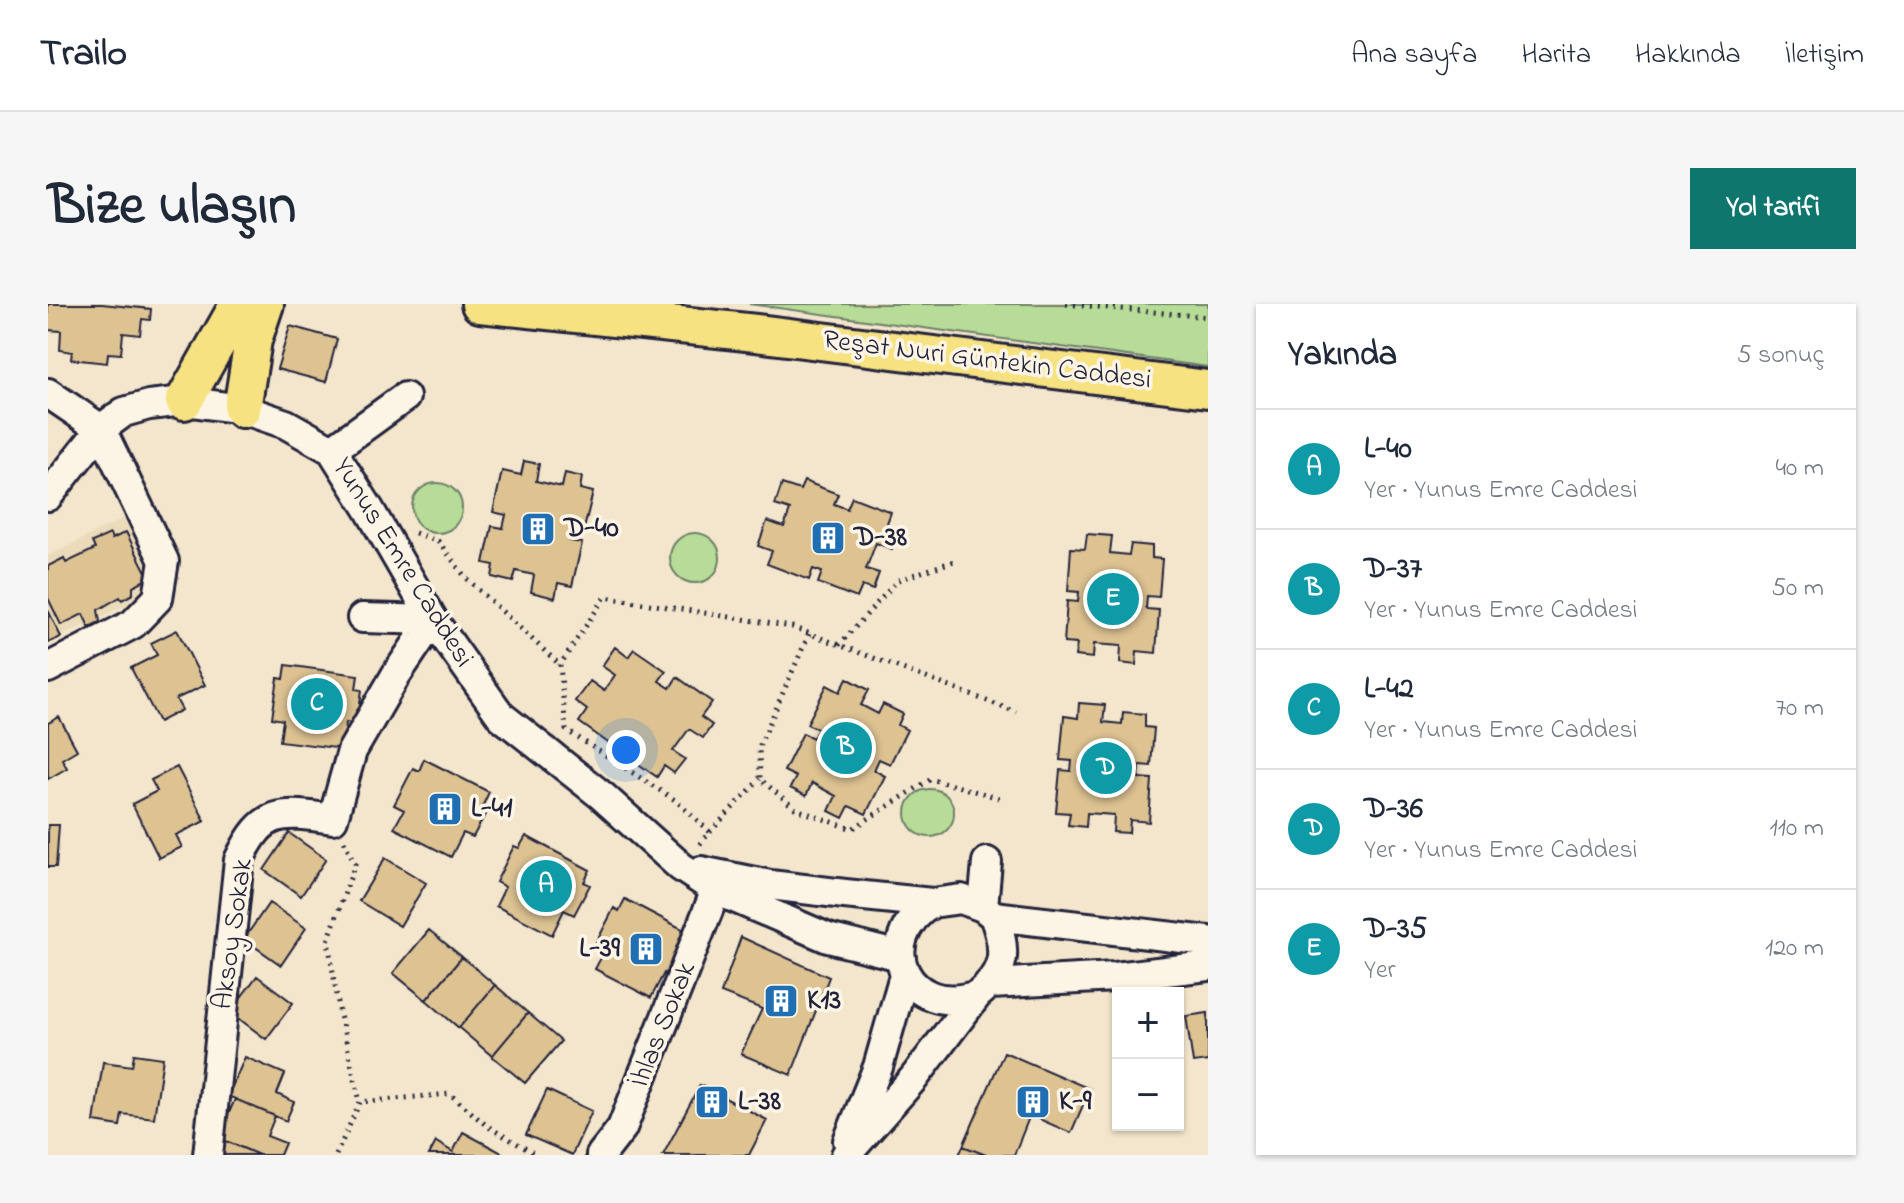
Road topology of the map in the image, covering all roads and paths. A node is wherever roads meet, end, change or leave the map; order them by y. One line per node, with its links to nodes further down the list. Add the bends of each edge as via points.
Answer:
1 (480, 304): 5 (main road, Reşat Nuri Güntekin Caddesi)
2 (1066, 304): 4 (path)
3 (256, 309): 8 (main road); 9 (main road)
4 (1208, 317)
5 (1208, 389)
6 (48, 393): 10 (street)
7 (405, 397): 11 (street)
8 (184, 401): 9 (street, Yunus Emre Caddesi); 10 (street, Yunus Emre Caddesi, via 124,412)
9 (242, 409): 11 (street, Yunus Emre Caddesi, via 286,424)
10 (101, 429): 12 (street, Yunus Emre Caddesi); 20 (street, via 164,561 158,598 133,624)
11 (332, 450): 13 (street, Yunus Emre Caddesi)
12 (48, 496)
13 (375, 520): 16 (street, Yunus Emre Caddesi); 19 (path, via 438,541 466,578)
14 (954, 561): 18 (path, via 898,580)
15 (362, 618): 16 (street)
16 (433, 620): 24 (street, via 352,751); 27 (street, Yunus Emre Caddesi, via 501,716)
17 (809, 634): 18 (path); 19 (path, via 605,597); 22 (path, via 759,747)
18 (839, 645): 21 (path)
19 (560, 665): 25 (path, via 566,730 675,800)
20 (48, 668)
21 (1016, 712)
22 (760, 779): 23 (path, via 796,809 852,829 931,779); 25 (path)
23 (999, 798)
24 (333, 819): 35 (path, via 355,864 328,941); 36 (street, Aksoy Sokak, via 296,814 265,820 239,860)
25 (710, 832): 27 (path)
26 (987, 862): 30 (street)
27 (681, 867): 28 (street, Yunus Emre Caddesi); 29 (street, via 770,885)
28 (716, 890): 32 (street, Yunus Emre Caddesi); 39 (street, İhlas Sokak, via 622,1128)
29 (932, 903): 30 (street, via 961,899); 32 (street, via 907,924 901,940)
30 (988, 912): 31 (street); 34 (street, via 1001,935 1003,952 999,969)
31 (1208, 941)
32 (903, 964): 34 (street, Yunus Emre Caddesi, via 913,985 943,1001 960,1001); 40 (street, via 878,1067)
33 (1208, 966): 34 (street, Yunus Emre Caddesi)
34 (984, 990): 40 (street)
35 (360, 1102): 37 (path); 38 (path, via 450,1094 487,1126)
36 (208, 1155)
37 (336, 1155)
38 (537, 1155)
39 (601, 1155)
40 (844, 1155)

